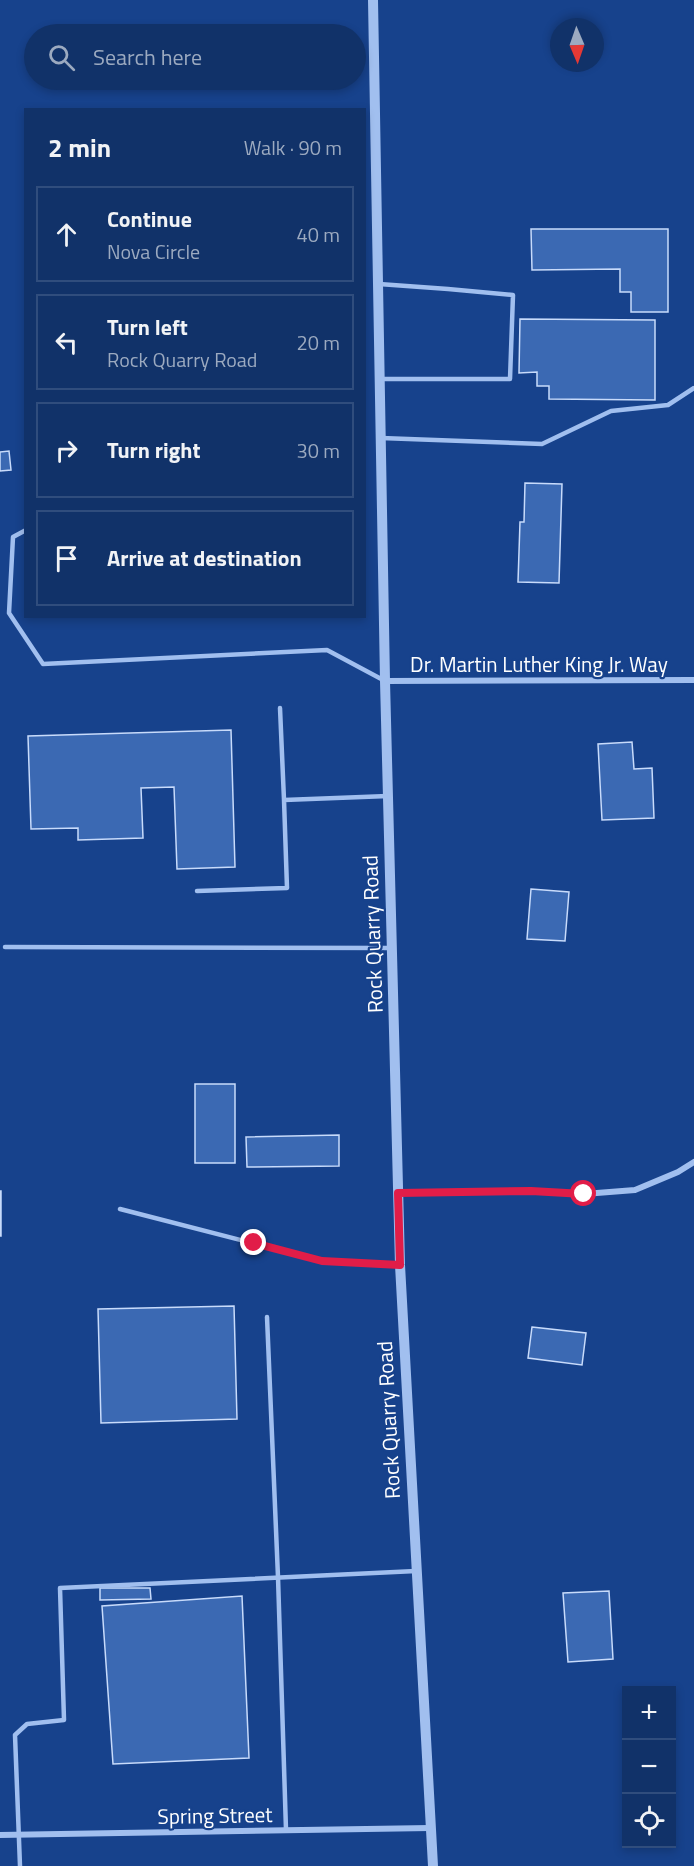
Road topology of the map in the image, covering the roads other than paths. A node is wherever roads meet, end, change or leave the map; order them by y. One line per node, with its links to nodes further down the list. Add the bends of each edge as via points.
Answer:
1 (373, 0): 2 (street, Rock Quarry Road)
2 (378, 284): 3 (street, Rock Quarry Road); 3 (lane, via 513,295 510,379)
3 (380, 379): 5 (street, Rock Quarry Road)
4 (694, 388): 5 (lane, via 668,405 611,411 543,444)
5 (381, 438): 8 (street, Rock Quarry Road)
6 (24, 531): 8 (lane, via 13,537 9,613 43,664 327,650)
7 (694, 680): 8 (street, Dr. Martin Luther King Jr. Way)
8 (385, 681): 10 (street, Rock Quarry Road)
9 (280, 708): 11 (lane)
10 (388, 796): 11 (lane); 14 (street, Rock Quarry Road)
11 (284, 800): 12 (lane, via 287,888)
12 (197, 891)
13 (5, 947): 14 (lane)
14 (392, 948): 16 (street, Rock Quarry Road)
15 (694, 1162): 16 (street, via 635,1190 584,1194)
16 (398, 1193): 18 (street, Rock Quarry Road)
17 (120, 1209): 18 (lane, via 322,1261)
18 (400, 1265): 20 (street, Rock Quarry Road)
19 (267, 1317): 21 (lane)
20 (416, 1571): 21 (lane); 22 (street, Rock Quarry Road)
21 (278, 1577): 23 (lane); 25 (lane, via 60,1588 64,1720 27,1724 15,1735)
22 (430, 1828): 23 (street, Spring Street); 27 (street, Rock Quarry Road)
23 (286, 1830): 25 (street, Spring Street)
24 (0, 1835): 25 (street, Spring Street)
25 (20, 1835): 26 (lane)
26 (20, 1866)
27 (433, 1866)

